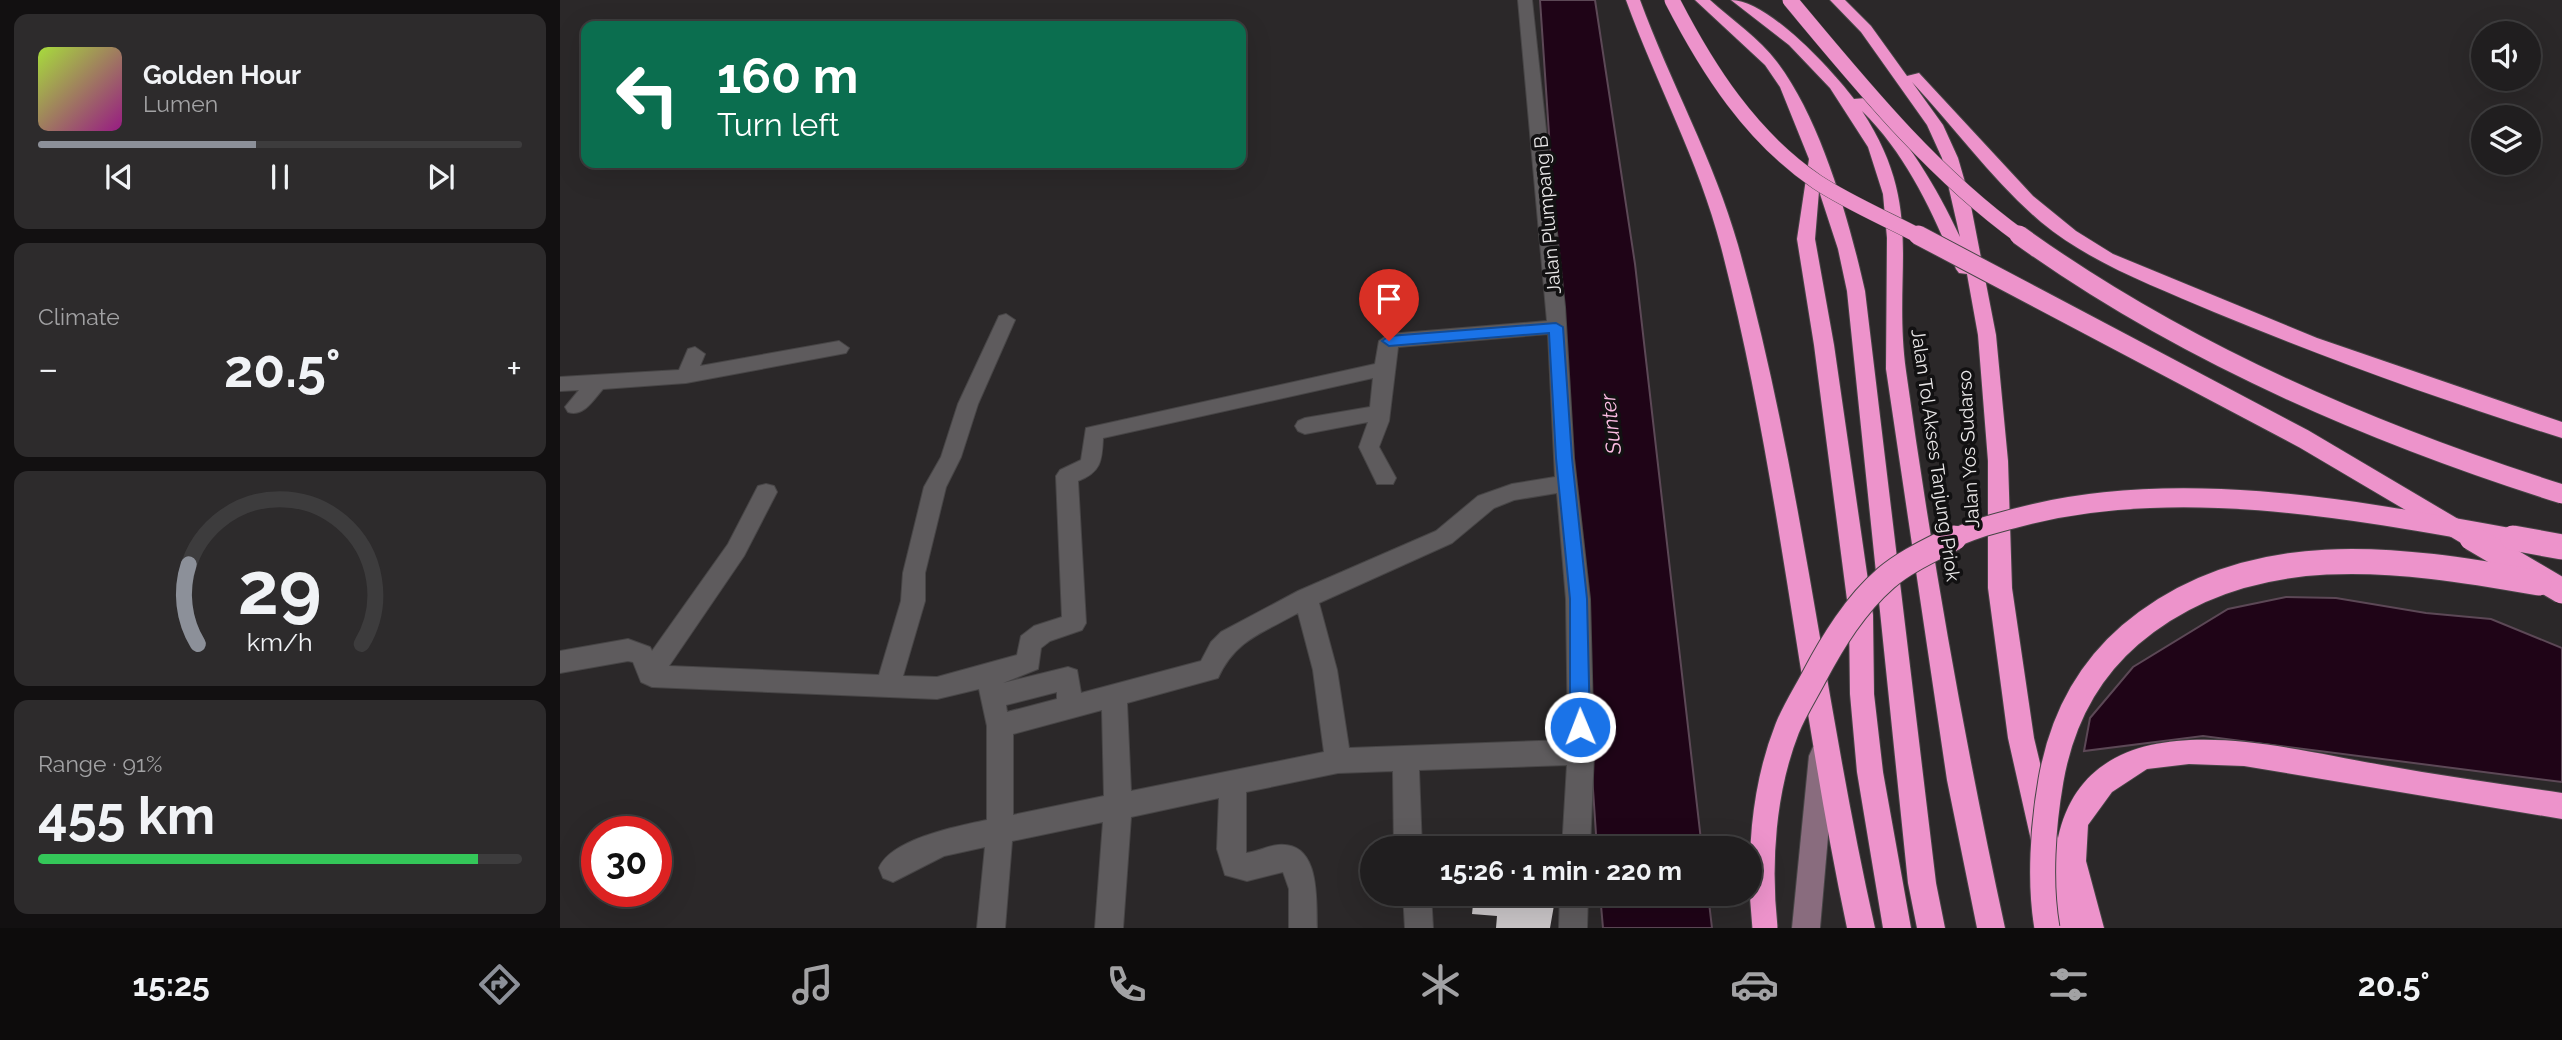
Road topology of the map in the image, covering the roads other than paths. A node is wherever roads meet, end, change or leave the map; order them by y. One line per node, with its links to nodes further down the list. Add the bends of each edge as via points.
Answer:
1 (1525, 0): 12 (street, Jalan Plumpang B)
2 (1633, 0): 38 (highway, via 1659,73 1700,153 1730,244 1763,385)
3 (1672, 0): 29 (highway, bridge, via 1736,107 1787,160 1825,187 2304,439)
4 (1702, 0): 10 (highway, via 1772,64 1798,109)
5 (1738, 0): 9 (highway, Jalan Tol Akses Tanjung Priok, via 1800,47)
6 (1790, 0): 27 (highway, bridge, via 1879,105 1942,169 2025,239 2095,285 2160,324 2350,416 2428,450)
7 (1837, 0): 8 (highway, Jalan Yos Sudarso)
8 (1866, 29): 13 (highway, Jalan Yos Sudarso, via 1913,91 1950,158); 23 (highway, via 1930,92 2014,188 2067,234 2134,272 2321,348)
9 (1833, 82): 13 (highway, via 1867,107 1908,160 1956,246); 61 (highway, Jalan Tol Akses Tanjung Priok, via 1873,142 1893,207 1896,369 1960,780)
10 (1815, 157): 59 (highway, via 1806,239 1861,615 1868,773); 60 (highway, via 1856,290 1922,883)
11 (1006, 320): 34 (street, via 935,487 914,573 911,612)
12 (1556, 327): 16 (street, via 1389,341); 25 (street, Jalan Plumpang B)
13 (1987, 335): 63 (highway, Jalan Yos Sudarso, via 1998,461 2000,588 2021,738 2049,858)
14 (695, 354): 17 (street)
15 (833, 354): 17 (street)
16 (1384, 369): 21 (street); 33 (street, via 1093,433 1091,463 1067,476 1074,623 1042,633 1029,643 1029,661)
17 (686, 376): 19 (street)
18 (560, 384): 19 (street)
19 (596, 384): 20 (street)
20 (575, 407)
21 (1380, 413): 22 (street); 24 (street, via 1369,447)
22 (1305, 426)
23 (2562, 430)
24 (1385, 478)
25 (1567, 483): 30 (street, via 1512,492 1486,502 1444,537); 39 (street, Jalan Plumpang B, via 1578,599)
26 (766, 492): 32 (street, via 736,550)
27 (2562, 494)
28 (2562, 547): 56 (highway, bridge, via 2298,505 2179,499 2123,499 2025,511 1941,544 1901,567 1864,600 1823,660 1785,733 1766,819)
29 (2562, 589): 62 (highway, bridge, via 2480,572 2349,561 2278,566 2220,579 2170,603 2129,634 2092,674 2059,737 2045,812)
30 (1306, 598): 35 (street, via 1229,639 1209,670); 41 (street, via 1325,670)
31 (560, 662): 32 (street, via 635,650)
32 (650, 674): 34 (street)
33 (992, 686): 34 (street); 36 (street, via 1068,678); 37 (street, via 992,712)
34 (887, 687)
35 (1114, 696): 36 (street); 43 (street)
36 (1069, 707): 37 (street)
37 (1000, 726): 45 (street)
38 (1823, 750): 57 (main road); 58 (highway)
39 (1581, 752): 40 (street); 47 (street, Jalan Plumpang B)
40 (1406, 757): 41 (street); 46 (street)
41 (1338, 761): 42 (street)
42 (1233, 782): 43 (street); 53 (street, via 1231,849 1235,865 1247,869 1282,856 1292,858 1299,867)
43 (1118, 806): 45 (street); 52 (street)
44 (2562, 806): 64 (highway, via 2254,756 2160,754 2109,777 2092,793 2075,824 2071,841)
45 (1000, 829): 48 (street, via 940,843); 51 (street)
46 (1408, 836)
47 (1577, 836)
48 (893, 868)
49 (1418, 906): 54 (street)
50 (1574, 906): 55 (street)
51 (990, 928)
52 (1109, 928)
53 (1303, 928)
54 (1419, 928)
55 (1573, 928)
56 (1765, 928)
57 (1807, 928)
58 (1861, 928)
59 (1897, 928)
60 (1931, 928)
61 (1991, 928)
62 (2047, 928)
63 (2073, 928)
64 (2090, 928)

